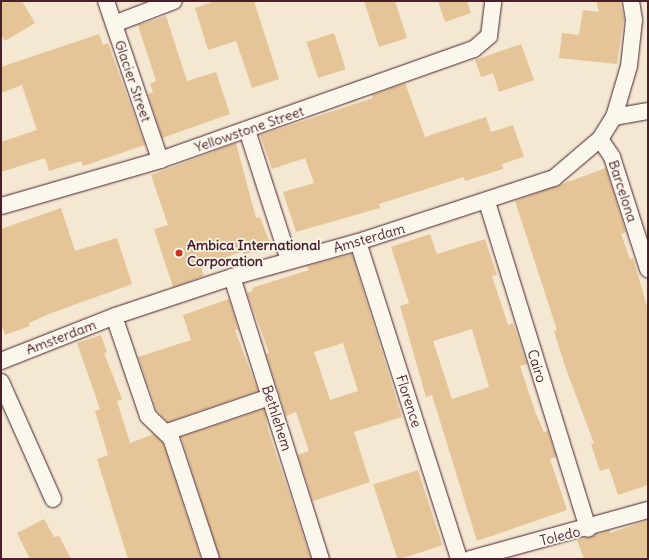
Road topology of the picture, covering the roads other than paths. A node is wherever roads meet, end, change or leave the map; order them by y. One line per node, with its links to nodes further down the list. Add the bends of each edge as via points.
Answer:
1 (106, 1): 5 (street, Glacier Street)
2 (174, 1): 5 (street)
3 (493, 1): 8 (street, Yellowstone Street, via 489,36 474,49)
4 (631, 1): 7 (street, via 634,20 629,66)
5 (114, 24): 10 (street, Glacier Street)
6 (648, 111): 7 (street)
7 (614, 117): 9 (street, Amsterdam)
8 (247, 130): 10 (street, Yellowstone Street); 14 (street)
9 (600, 139): 11 (street, Amsterdam, via 554,178); 15 (street, Barcelona, via 612,157)
10 (160, 160): 12 (street, Yellowstone Street)
11 (487, 202): 13 (street, Amsterdam); 24 (street, Cairo)
12 (1, 206)
13 (358, 242): 14 (street, Amsterdam); 27 (street, Florence)
14 (289, 260): 16 (street, Amsterdam)
15 (648, 269)
16 (232, 277): 18 (street, Amsterdam, via 115,316); 20 (street, Bethlehem)
17 (117, 325): 21 (street, via 148,416)
18 (1, 360)
19 (1, 382): 22 (street)
20 (270, 397): 21 (street); 26 (street, Bethlehem)
21 (167, 432): 25 (street)
22 (53, 499)
23 (648, 510): 24 (street, Toledo)
24 (588, 529): 28 (street, Toledo)
25 (211, 559)
26 (321, 559)
27 (459, 559)
28 (470, 559)

